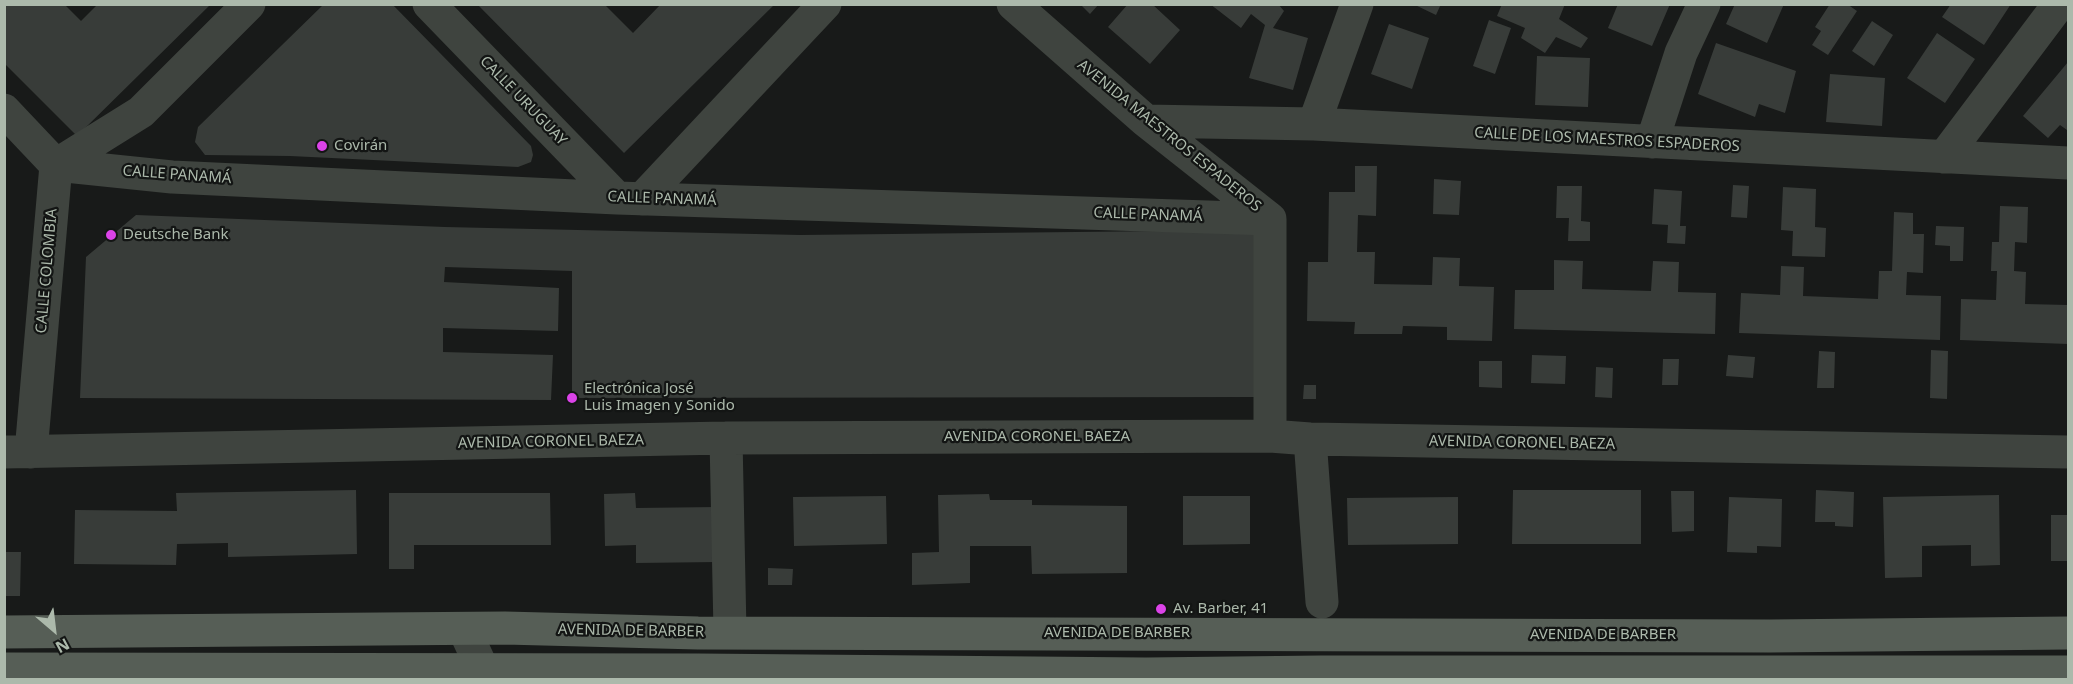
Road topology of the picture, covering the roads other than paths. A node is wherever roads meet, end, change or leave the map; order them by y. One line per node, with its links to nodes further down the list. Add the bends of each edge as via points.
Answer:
1 (249, 4): 14 (street, via 141,112)
2 (429, 4): 15 (street, CALLE URUGUAY)
3 (825, 4): 15 (street)
4 (1013, 4): 9 (street, AVENIDA MAESTROS ESPADEROS)
5 (1357, 4): 10 (street)
6 (1704, 4): 11 (street, via 1681,53)
7 (2059, 4): 12 (street)
8 (4, 110): 14 (street)
9 (1146, 121): 10 (street, CALLE DE LOS MAESTROS ESPADEROS); 16 (street, AVENIDA MAESTROS ESPADEROS)
10 (1314, 124): 11 (street, CALLE DE LOS MAESTROS ESPADEROS)
11 (1652, 142): 12 (street, CALLE DE LOS MAESTROS ESPADEROS)
12 (1944, 158): 13 (street, CALLE DE LOS MAESTROS ESPADEROS)
13 (2068, 163)
14 (56, 165): 15 (street, CALLE PANAMÁ, via 172,177); 20 (street, CALLE COLOMBIA)
15 (630, 198): 16 (street, CALLE PANAMÁ)
16 (1270, 219): 17 (street, AVENIDA MAESTROS ESPADEROS)
17 (1270, 436): 18 (street, AVENIDA CORONEL BAEZA); 19 (street, AVENIDA CORONEL BAEZA)
18 (726, 438): 20 (street, AVENIDA CORONEL BAEZA); 25 (street)
19 (1310, 439): 21 (street, AVENIDA CORONEL BAEZA); 22 (street)
20 (18, 452)
21 (2068, 452)
22 (1322, 602)
23 (464, 629): 24 (main road, AVENIDA DE BARBER); 25 (main road, AVENIDA DE BARBER); 31 (street)
24 (4, 632)
25 (730, 632): 27 (main road, AVENIDA DE BARBER)
26 (2068, 633): 27 (main road, AVENIDA DE BARBER)
27 (1770, 636): 33 (street)
28 (4, 669): 30 (main road)
29 (2068, 672): 33 (main road)
30 (330, 675): 31 (main road)
31 (483, 675): 32 (main road, via 1321,672)
32 (1619, 676): 33 (main road)
33 (1785, 676)

